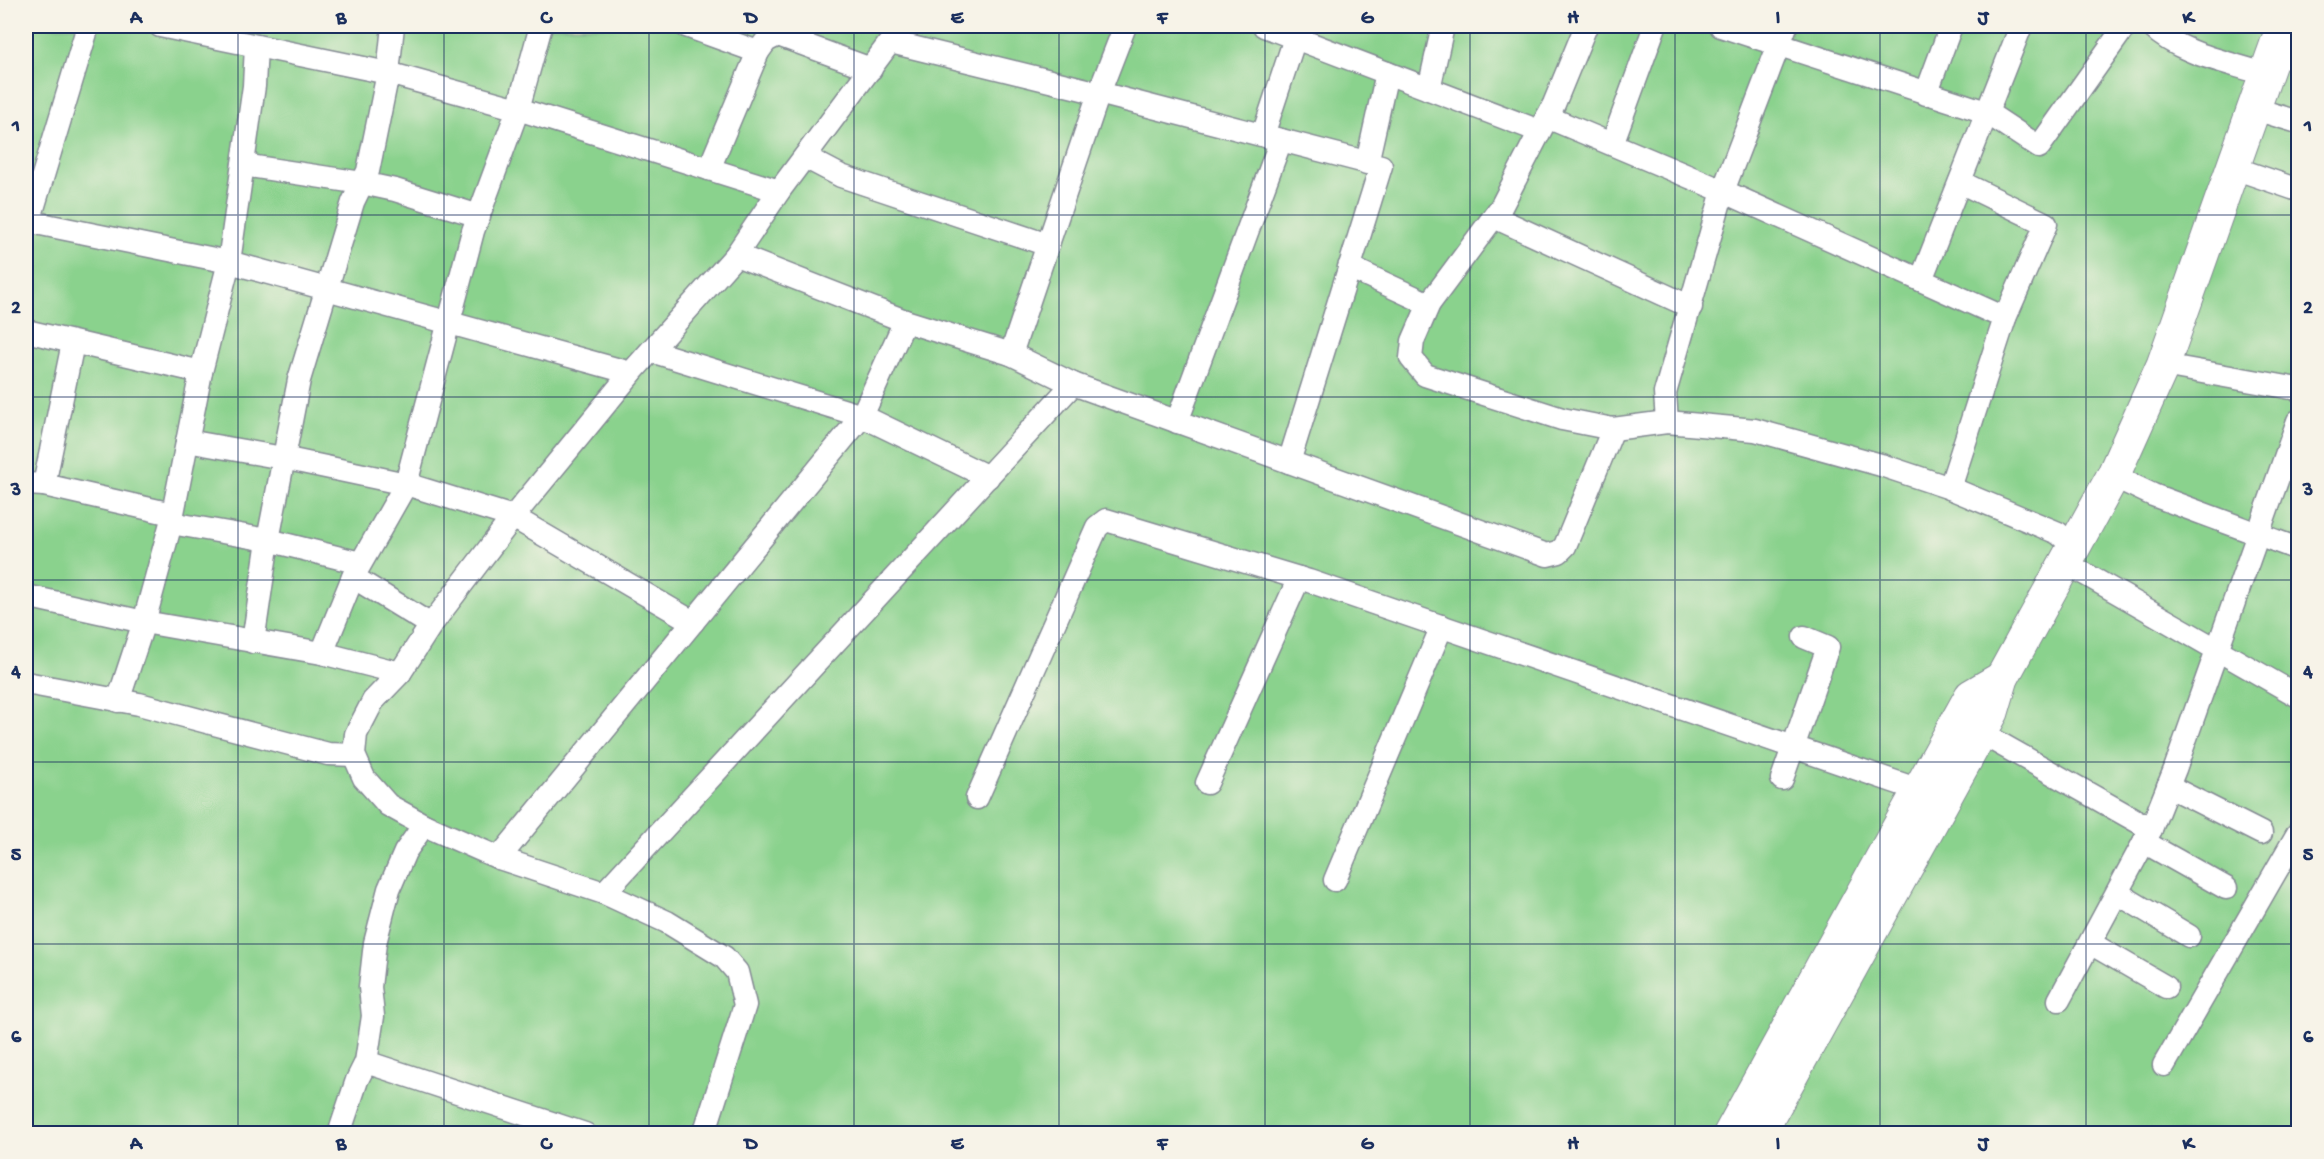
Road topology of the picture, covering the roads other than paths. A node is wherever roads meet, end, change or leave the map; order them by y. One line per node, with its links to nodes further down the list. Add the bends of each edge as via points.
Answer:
1 (88, 26): 48 (street)
2 (160, 26): 20 (street)
3 (393, 26): 24 (street)
4 (541, 26): 29 (street)
5 (686, 26): 21 (street)
6 (1125, 26): 27 (street)
7 (1264, 26): 17 (street)
8 (1443, 26): 26 (street)
9 (1586, 26): 33 (street)
10 (1655, 26): 35 (street)
11 (1721, 26): 19 (street)
12 (1951, 26): 28 (street)
13 (2021, 26): 31 (street)
14 (2125, 26): 31 (street, via 2039,147)
15 (2151, 26): 22 (street, via 2190,51)
16 (780, 30): 21 (street); 23 (street)
17 (1297, 32): 25 (street); 34 (street)
18 (897, 34): 23 (street); 27 (street)
19 (1783, 36): 28 (street); 45 (street)
20 (254, 39): 24 (street); 38 (street, via 254,86)
21 (758, 52): 40 (street)
22 (2281, 54): 30 (main road)
23 (871, 69): 36 (street)
24 (388, 73): 29 (street); 42 (street, via 368,171)
25 (1387, 73): 26 (street); 37 (street)
26 (1429, 89): 33 (street)
27 (1099, 93): 34 (street); 49 (street)
28 (1926, 94): 31 (street)
29 (518, 109): 40 (street); 46 (street)
30 (2255, 109): 32 (street); 39 (main road)
31 (1986, 112): 41 (street)
32 (2298, 122)
33 (1543, 124): 35 (street); 47 (street)
34 (1272, 138): 37 (street); 71 (street)
35 (1612, 144): 45 (street)
36 (805, 157): 44 (street); 49 (street, via 841,176)
37 (1368, 163): 52 (street, via 1381,166)
38 (243, 165): 42 (street); 51 (street)
39 (2234, 168): 43 (street); 64 (main road)
40 (709, 169): 44 (street)
41 (1960, 182): 53 (street); 57 (street, via 2046,224)
42 (362, 183): 46 (street); 54 (street)
43 (2298, 190)
44 (779, 191): 50 (street)
45 (1723, 191): 53 (street); 56 (street)
46 (478, 216): 59 (street)
47 (1494, 217): 55 (street); 56 (street)
48 (27, 221): 51 (street)
49 (1048, 245): 63 (street)
50 (736, 255): 58 (street); 62 (street)
51 (229, 262): 54 (street); 65 (street)
52 (1349, 267): 55 (street); 76 (street)
53 (1921, 280): 57 (street)
54 (327, 288): 59 (street); 75 (street, via 298,380)
55 (1429, 304): 73 (street, via 1413,341 1411,358 1425,375 1562,419)
56 (1691, 307): 72 (street, via 1665,393)
57 (2005, 318): 81 (street)
58 (905, 321): 63 (street); 69 (street)
59 (448, 322): 66 (street); 79 (street)
60 (26, 331): 61 (street)
61 (73, 344): 65 (street); 80 (street)
62 (651, 351): 66 (street); 69 (street)
63 (1011, 354): 67 (street)
64 (2163, 365): 68 (street); 77 (main road)
65 (201, 372): 74 (street)
66 (631, 373): 82 (street)
67 (1073, 384): 71 (street); 78 (street)
68 (2298, 389)
69 (861, 416): 78 (street); 92 (street)
70 (2298, 421): 84 (street)
71 (1177, 422): 76 (street)
72 (1667, 422): 73 (street); 81 (street, via 1755,430)
73 (1613, 429): 76 (street, via 1566,546 1547,555)
74 (187, 441): 75 (street); 83 (street)
75 (283, 458): 79 (street); 85 (street)
76 (1289, 462)
77 (2113, 476): 84 (street); 87 (main road)
78 (988, 477): 119 (street)
79 (406, 484): 82 (street); 88 (street)
80 (31, 488): 83 (street)
81 (1950, 488): 87 (street, via 2058,533)
82 (513, 517): 92 (street); 93 (street)
83 (171, 518): 85 (street); 91 (street)
84 (2257, 534): 86 (street); 97 (street)
85 (268, 540): 88 (street); 96 (street)
86 (2298, 549)
87 (2068, 554): 97 (street); 100 (main road)
88 (357, 570): 93 (street); 98 (street)
89 (1299, 578): 94 (street); 108 (street); 111 (street, via 1106,520 1096,527)
90 (26, 596): 91 (street)
91 (144, 622): 96 (street); 103 (street)
92 (693, 622): 116 (street)
93 (431, 625): 99 (street)
94 (1442, 626): 105 (street); 117 (street)
95 (1804, 637): 105 (street, via 1828,647)
96 (253, 642): 98 (street)
97 (2217, 650): 102 (street); 109 (street)
98 (322, 653): 99 (street)
99 (400, 673): 106 (street, via 373,701 356,734)
100 (2002, 678): 104 (main road); 110 (main road, via 1971,696)
101 (26, 683): 103 (street)
102 (2298, 695)
103 (118, 701): 106 (street, via 328,754)
104 (1981, 733): 115 (street); 131 (main road)
105 (1793, 747): 107 (street); 110 (street)
106 (354, 755): 112 (street, via 364,778 388,805)
107 (1782, 779)
108 (1207, 783)
109 (2168, 786): 114 (street); 115 (street)
110 (1919, 790): 130 (main road)
111 (977, 798)
112 (424, 825): 116 (street); 125 (street, via 405,852 389,889 375,943 370,987 373,1016)
113 (2298, 833): 126 (street)
114 (2261, 834)
115 (2148, 835): 118 (street); 120 (street)
116 (499, 858): 119 (street)
117 (1335, 880)
118 (2226, 888)
119 (604, 893): 129 (street, via 710,947 737,972 745,1005)
120 (2117, 893): 121 (street); 122 (street)
121 (2189, 936)
122 (2090, 943): 123 (street); 124 (street)
123 (2166, 987)
124 (2059, 1000)
125 (366, 1062): 127 (street); 128 (street)
126 (2164, 1065)
127 (339, 1134)
128 (585, 1134)
129 (705, 1134)
130 (1730, 1134)
131 (1759, 1134)

